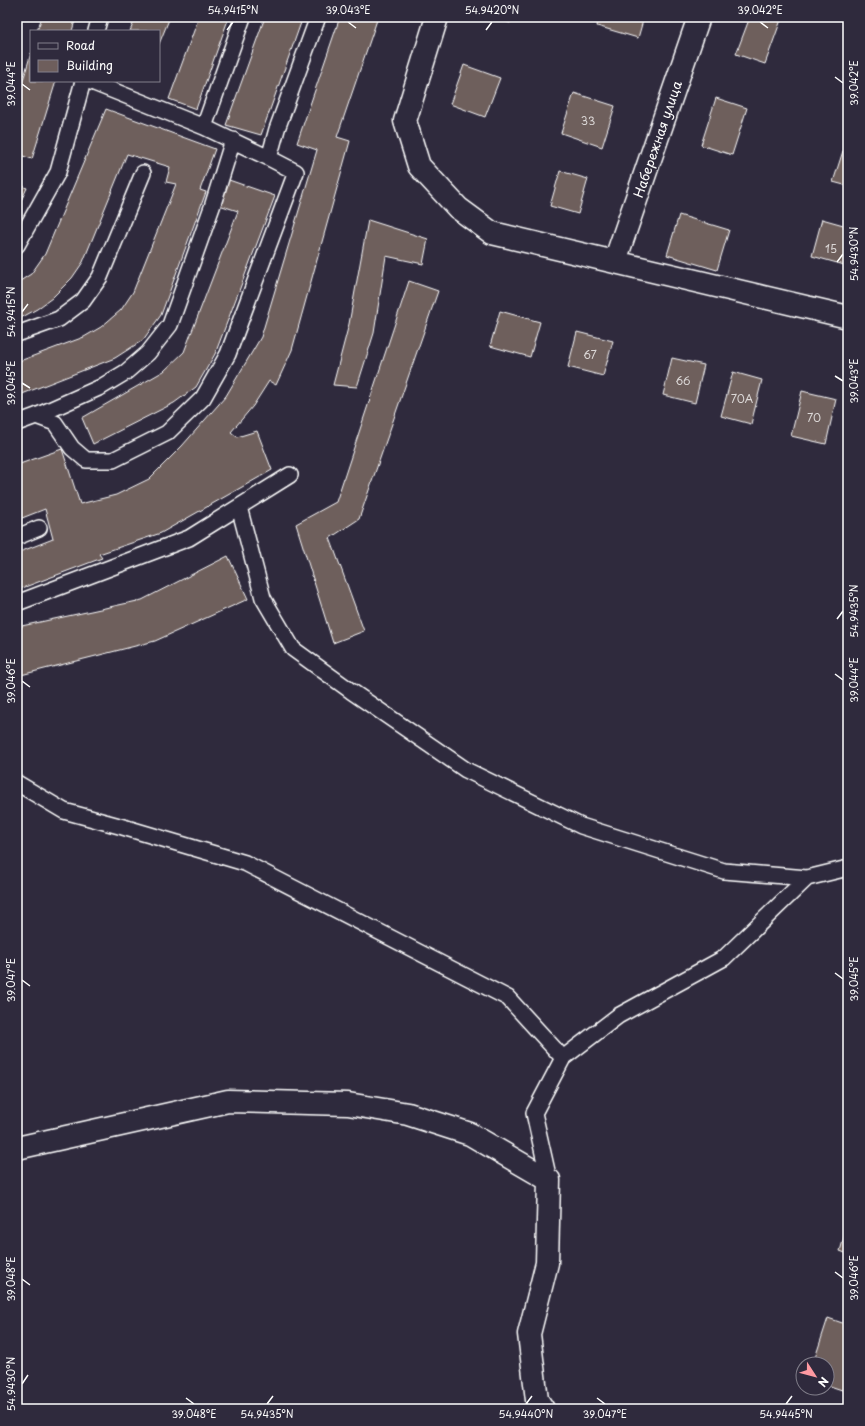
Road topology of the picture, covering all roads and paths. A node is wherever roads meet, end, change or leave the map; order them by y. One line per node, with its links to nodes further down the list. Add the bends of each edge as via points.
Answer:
1 (100, 17): 6 (lane)
2 (243, 17): 9 (lane)
3 (318, 17): 11 (lane)
4 (437, 17): 14 (street, via 406,121 419,166 458,208 492,233)
5 (699, 17): 14 (street, Набережная улица)
6 (96, 30)
7 (83, 82): 13 (lane, via 58,172)
8 (92, 82): 9 (lane)
9 (204, 127): 10 (lane)
10 (233, 140): 11 (lane); 17 (lane, via 170,325 148,353 126,372 101,387)
11 (269, 158): 17 (lane, via 296,172 228,354 203,398 167,433 113,460 86,460 72,448 55,423)
12 (143, 173): 16 (lane, via 100,277 83,301 59,319)
13 (17, 245)
14 (615, 261): 15 (street)
15 (848, 317)
16 (17, 334)
17 (36, 416): 18 (lane)
18 (17, 423)
19 (290, 475): 20 (lane)
20 (239, 507): 23 (lane, via 189,538); 26 (lane, via 263,598 293,649 466,770 588,829 724,871)
21 (39, 528): 22 (lane)
22 (17, 537)
23 (17, 603)
24 (17, 783): 27 (lane, via 64,811 245,863 508,998)
25 (848, 868): 26 (lane)
26 (807, 878): 27 (lane, via 724,958 618,1016)
27 (563, 1058): 29 (lane, via 534,1113)
28 (17, 1148): 29 (street, via 228,1101 348,1104 408,1114 470,1134)
29 (549, 1180): 30 (street, via 547,1263 529,1334 537,1400)
30 (542, 1409)

